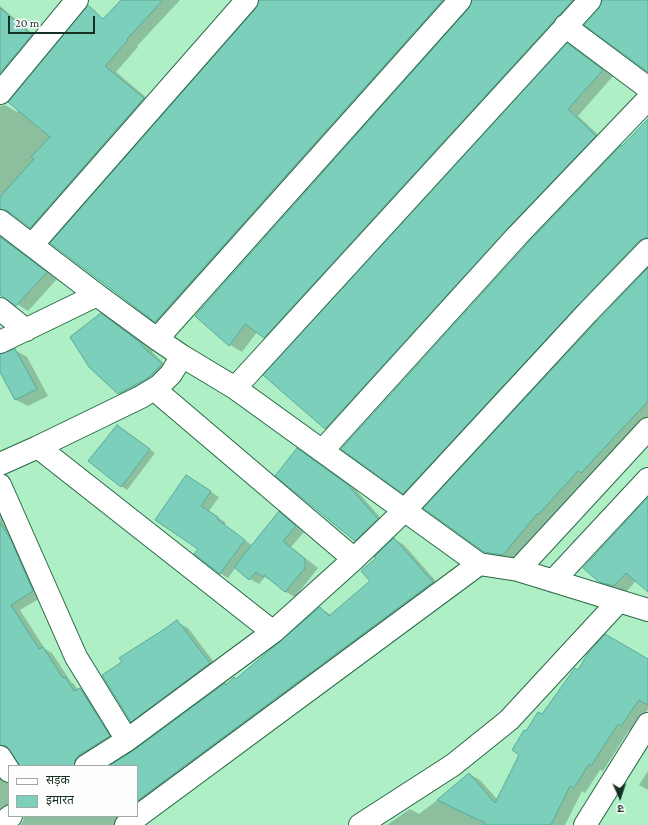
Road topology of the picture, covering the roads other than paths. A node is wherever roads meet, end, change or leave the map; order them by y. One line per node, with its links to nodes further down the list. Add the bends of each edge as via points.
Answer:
1 (78, 0): 7 (street)
2 (247, 0): 10 (street)
3 (460, 0): 15 (street)
4 (590, 0): 5 (street)
5 (565, 26): 6 (street); 18 (street)
6 (648, 88)
7 (0, 93)
8 (648, 99): 22 (street, via 517,236)
9 (0, 221): 10 (street)
10 (32, 245): 12 (street)
11 (648, 250): 26 (street)
12 (97, 295): 14 (street); 15 (street)
13 (0, 309): 14 (street)
14 (26, 330): 16 (street)
15 (157, 339): 17 (street)
16 (0, 342)
17 (182, 356): 18 (street); 19 (street, via 171,374)
18 (235, 388): 22 (street)
19 (154, 389): 21 (street); 27 (street)
20 (648, 429): 29 (street)
21 (38, 448): 23 (street); 33 (street)
22 (322, 451): 26 (street)
23 (0, 464)
24 (648, 479): 30 (street)
25 (0, 485): 35 (street, via 76,657)
26 (405, 510): 27 (street); 28 (street)
27 (354, 559): 33 (street)
28 (479, 564): 29 (street); 39 (street)
29 (518, 570): 30 (street)
30 (553, 581): 31 (street)
31 (620, 602): 32 (street); 44 (street, via 509,720 453,765)
32 (648, 610)
33 (273, 632): 35 (street)
34 (648, 724): 45 (street)
35 (127, 740): 37 (street)
36 (0, 757): 38 (street)
37 (88, 765)
38 (8, 769)
39 (138, 816)
40 (10, 817): 42 (street)
41 (137, 817): 43 (street)
42 (0, 824)
43 (126, 825)
44 (360, 825)
45 (586, 825)

